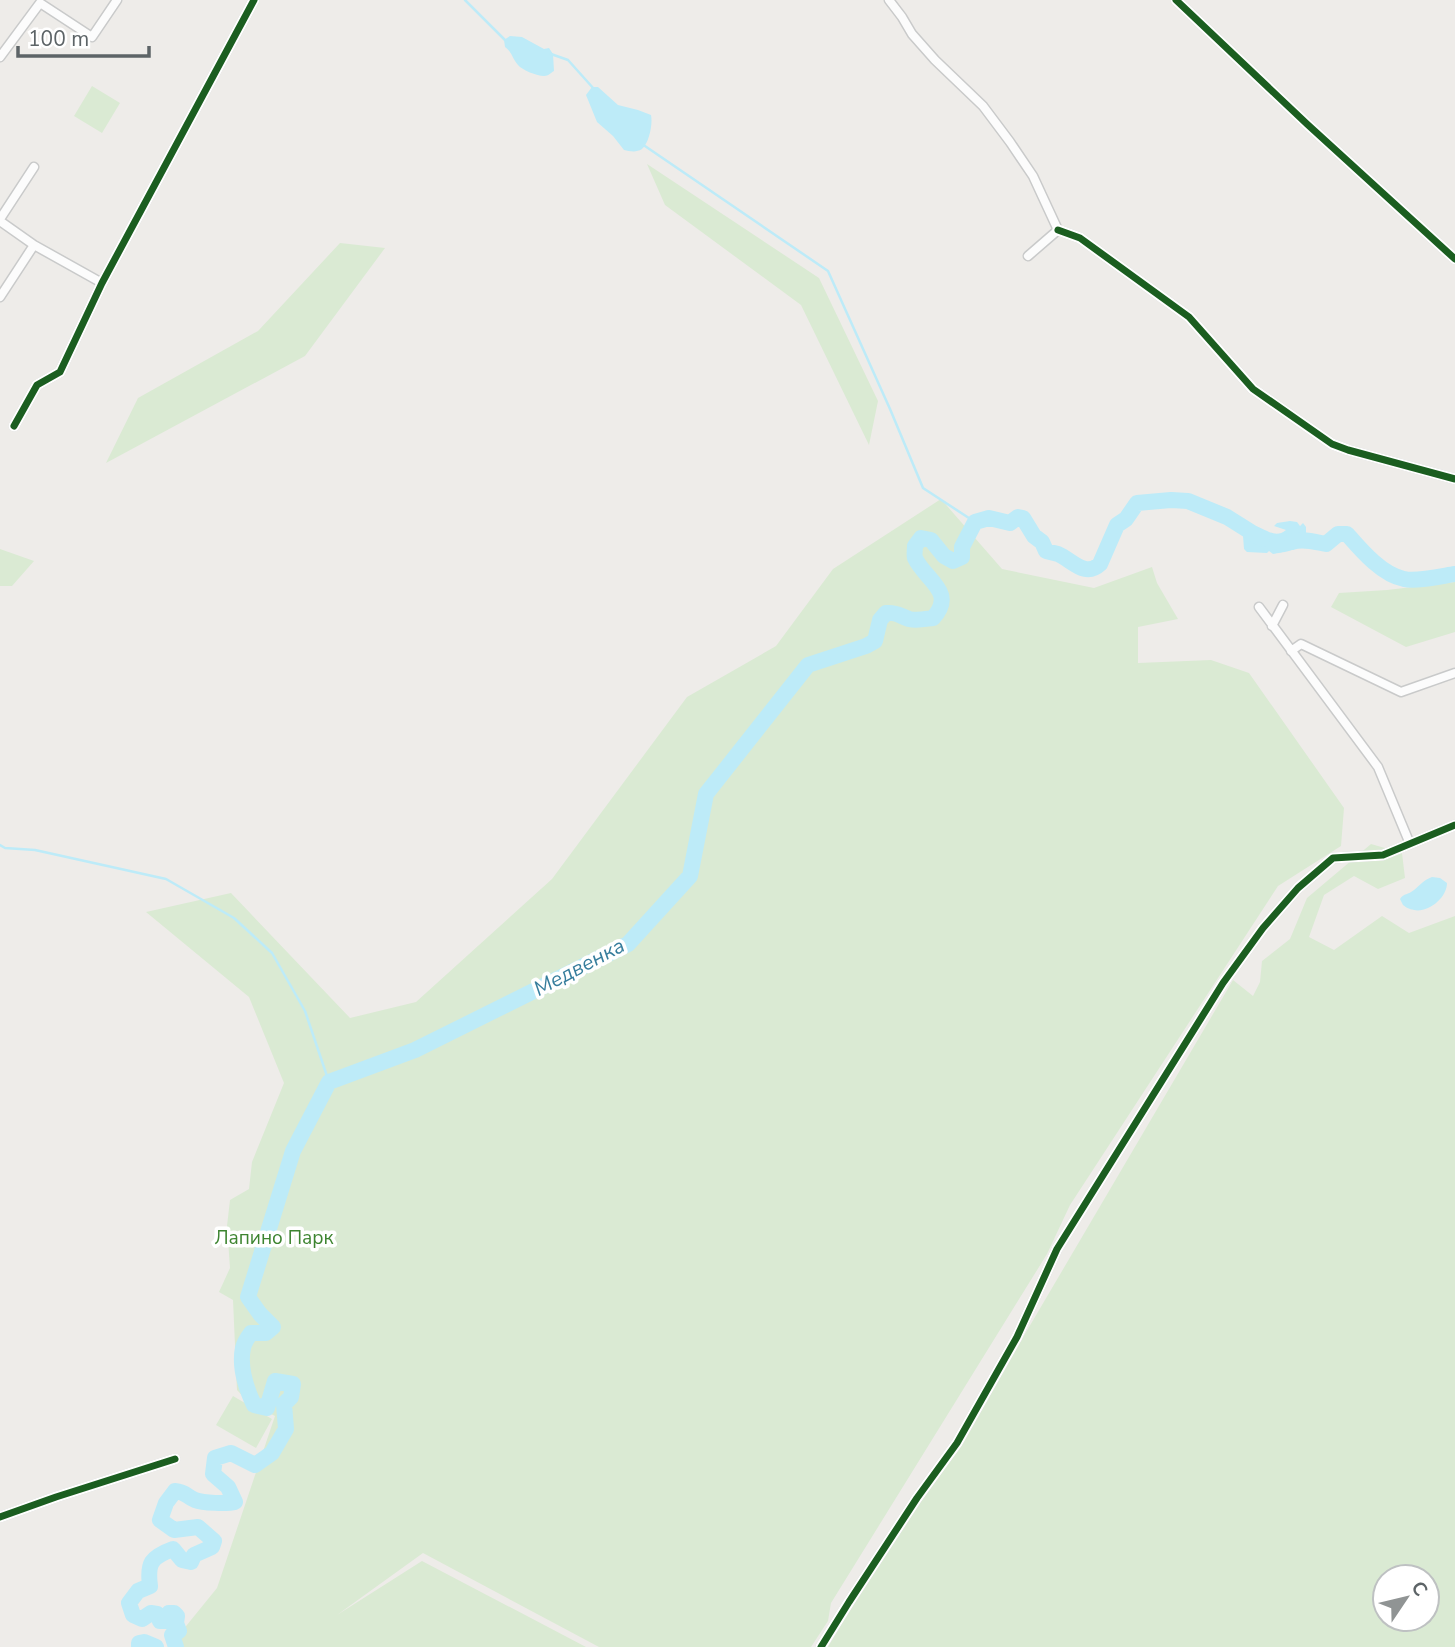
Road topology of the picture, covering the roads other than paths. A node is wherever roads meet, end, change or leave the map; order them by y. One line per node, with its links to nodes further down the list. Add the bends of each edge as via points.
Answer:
1 (117, 0): 5 (street, via 92,37 40,3)
2 (254, 0): 12 (street)
3 (889, 0): 8 (street, via 912,34 1003,131 1033,176)
4 (1176, 0): 11 (street)
5 (0, 57)
6 (34, 167): 7 (street)
7 (0, 220): 9 (street)
8 (1058, 230): 10 (street); 15 (street, via 1080,239 1189,317 1253,389 1332,444)
9 (34, 245): 12 (street); 13 (street)
10 (1028, 256)
11 (1455, 259)
12 (102, 283): 14 (street, via 60,372 37,384)
13 (0, 297)
14 (14, 426)
15 (1455, 479)
16 (1283, 606): 18 (street)
17 (1258, 607): 18 (street)
18 (1272, 626): 19 (street)
19 (1291, 651): 20 (street, via 1301,644 1401,692); 22 (street, via 1378,767)
20 (1455, 673)
21 (1455, 825): 22 (street)
22 (1410, 844): 25 (street, via 1383,855 1333,858 1298,888 1263,928 1223,983 1057,1250 1017,1337 957,1443)
23 (175, 1459): 24 (street)
24 (0, 1517)
25 (821, 1647)

